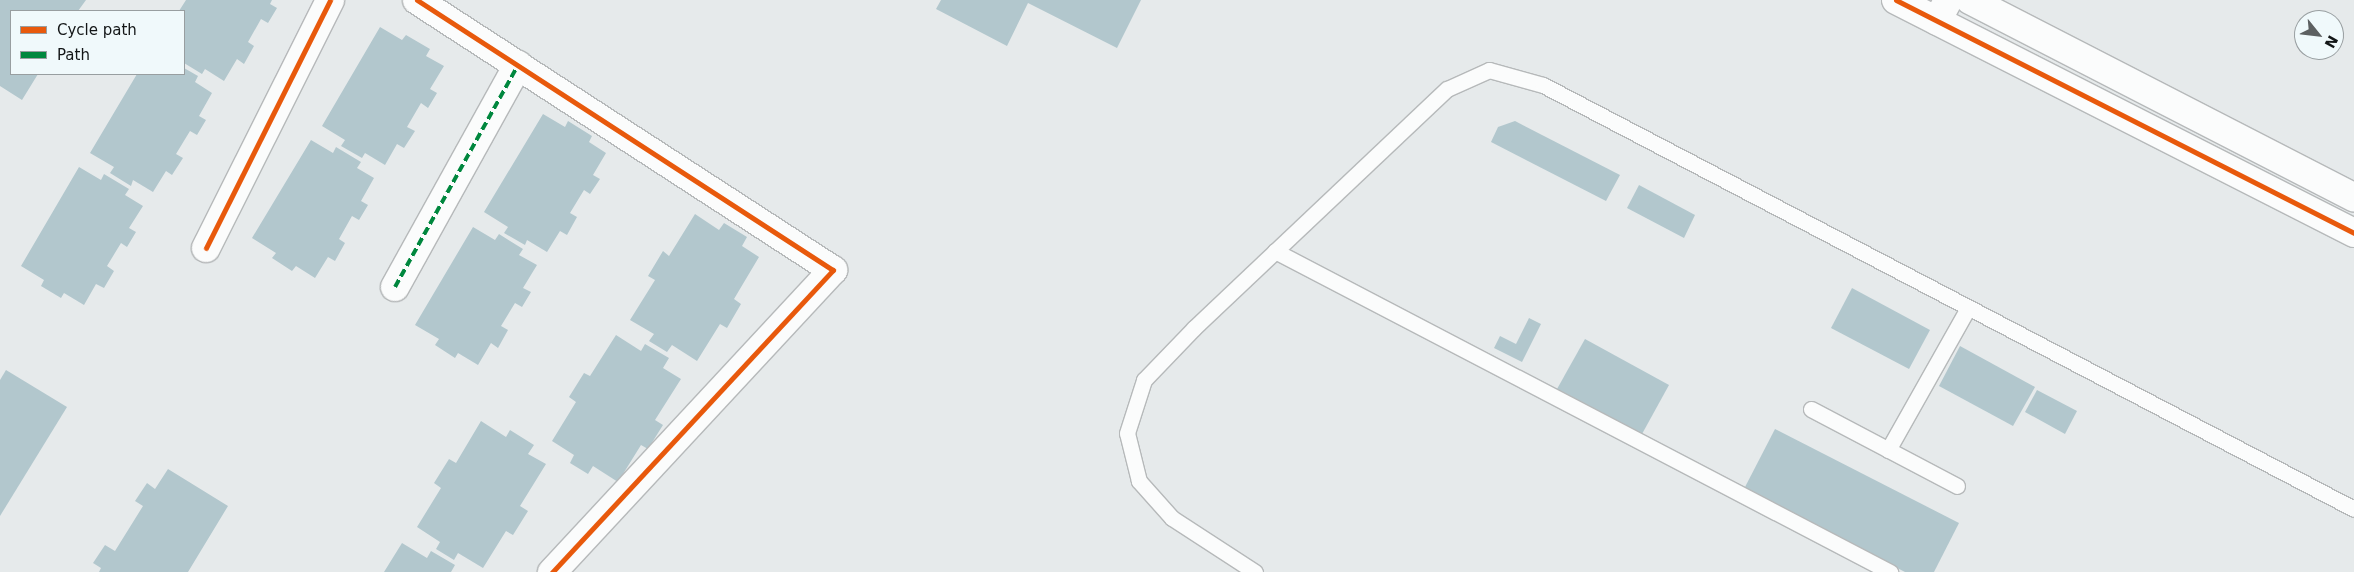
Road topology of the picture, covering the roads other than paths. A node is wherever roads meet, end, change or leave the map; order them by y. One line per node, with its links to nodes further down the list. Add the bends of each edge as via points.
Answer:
1 (330, 0): 9 (street)
2 (417, 0): 6 (street)
3 (1896, 0): 5 (street)
4 (1970, 0): 7 (street)
5 (1943, 10): 8 (street)
6 (518, 65): 11 (street); 17 (street, via 833,270)
7 (2354, 197)
8 (2354, 232)
9 (206, 248)
10 (1275, 251): 12 (lane, via 1447,89 1489,70 1543,85); 18 (lane, via 1144,380 1127,433 1139,482 1172,518); 19 (lane)
11 (394, 287)
12 (1968, 308): 14 (lane); 16 (lane)
13 (1810, 409): 14 (lane)
14 (1888, 450): 15 (lane)
15 (1957, 486)
16 (2354, 509)
17 (552, 572)
18 (1256, 572)
19 (1890, 572)

